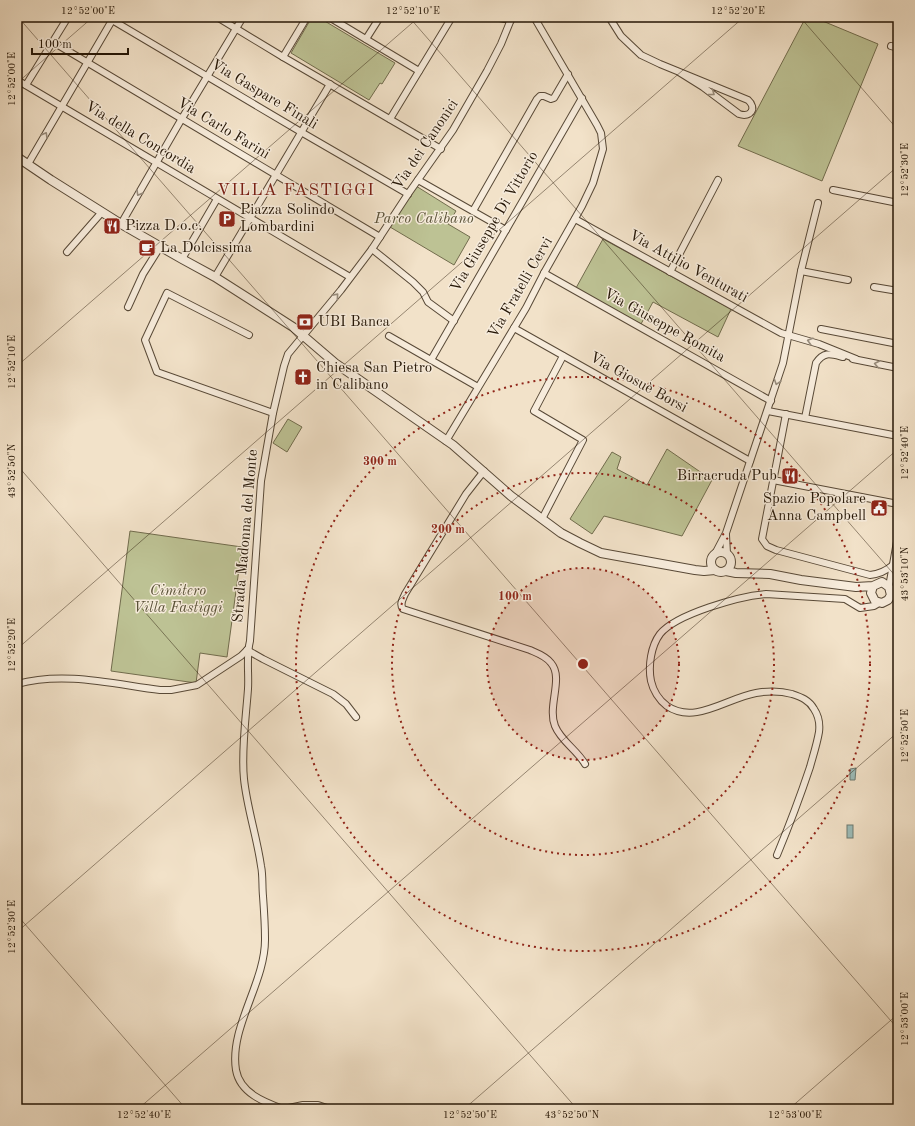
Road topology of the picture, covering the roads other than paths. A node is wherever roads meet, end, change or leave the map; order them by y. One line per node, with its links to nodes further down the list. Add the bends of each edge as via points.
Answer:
1 (68, 17): 15 (street)
2 (217, 17): 13 (street)
3 (243, 17): 13 (street)
4 (307, 17): 18 (street)
5 (328, 17): 14 (street)
6 (380, 17): 14 (street)
7 (452, 17): 20 (street)
8 (496, 17): 12 (street)
9 (534, 17): 22 (street)
10 (609, 17): 21 (street, via 621,36 641,54)
11 (112, 18): 19 (street); 23 (street, Via Gaspare Finali)
12 (512, 18): 32 (street, Via dei Canonici, via 487,72)
13 (236, 28): 18 (street); 23 (street)
14 (366, 40): 20 (street)
15 (53, 42): 19 (street, Via Carlo Farini); 26 (street)
16 (891, 46): 17 (street)
17 (898, 48)
18 (283, 57): 25 (street)
19 (87, 63): 28 (street); 30 (street, Via Carlo Farini)
20 (419, 71): 29 (street)
21 (679, 72): 21 (street, one-way to 21, via 739,114 744,116 751,112 752,103 748,100)
22 (568, 74): 27 (street); 44 (street, via 554,98 540,96 536,99)
23 (207, 76): 30 (street); 31 (street, Via Gaspare Finali)
24 (17, 80): 26 (street, Via della Concordia)
25 (330, 84): 29 (street); 31 (street)
26 (26, 85): 28 (street, Via della Concordia)
27 (582, 98): 47 (street, Via Fratelli Cervi, via 597,125 603,149 593,183); 49 (street, Via Giuseppe Di Vittorio)
28 (62, 106): 34 (street, Via della Concordia); 35 (street, one-way to 28)
29 (390, 119): 32 (street)
30 (181, 120): 34 (street); 36 (street, Via Carlo Farini)
31 (301, 132): 36 (street); 40 (street, Via Gaspare Finali)
32 (441, 149): 37 (street, Via dei Canonici)
33 (17, 157): 35 (street)
34 (157, 162): 41 (street, Via della Concordia); 48 (street, one-way to 48)
35 (28, 164): 45 (street)
36 (275, 176): 46 (street); 50 (street, Via Carlo Farini)
37 (418, 180): 40 (street, Via dei Canonici); 44 (street)
38 (718, 180): 56 (street)
39 (833, 190): 43 (street)
40 (408, 194): 50 (street, Via dei Canonici)
41 (217, 199): 46 (street, Via della Concordia); 54 (street)
42 (818, 203): 55 (street)
43 (898, 203)
44 (472, 211): 49 (street)
45 (102, 212): 48 (street); 53 (street)
46 (250, 218): 58 (street); 59 (street, Via della Concordia)
47 (575, 220): 56 (street, Via Attilio Venturati); 57 (street, Via Fratelli Cervi)
48 (121, 224): 51 (street)
49 (506, 230): 64 (street, Via Giuseppe Di Vittorio)
50 (380, 237): 52 (street, Via dei Canonici)
51 (160, 247): 54 (street); 63 (street)
52 (372, 249): 59 (street, Via dei Canonici); 64 (street, via 413,282 428,302)
53 (67, 252)
54 (182, 259): 58 (street)
55 (801, 271): 60 (street); 68 (street)
56 (670, 272): 68 (street, Via Attilio Venturati)
57 (544, 273): 65 (street, Via Fratelli Cervi); 77 (street, Via Giuseppe Romita)
58 (215, 277): 69 (street)
59 (350, 277): 69 (street, Via dei Canonici, one-way to 59)
60 (848, 280)
61 (874, 286): 62 (street)
62 (898, 291)
63 (128, 307)
64 (454, 321): 74 (street, Via Giuseppe Di Vittorio)
65 (514, 328): 72 (street, Via Giosuè Borsi); 76 (street, Via Fratelli Cervi)
66 (821, 329): 71 (street)
67 (249, 335): 79 (street, via 167,293 145,340 157,372)
68 (789, 335): 73 (street, Via Attilio Venturati, one-way to 68); 77 (street, one-way to 77)
69 (304, 336): 79 (street, Strada Madonna del Monte, via 288,354); 83 (street, via 335,363)
70 (389, 336): 74 (street)
71 (898, 344)
72 (563, 356): 84 (street, Via Giosuè Borsi); 88 (street, via 534,411 583,440)
73 (856, 359): 75 (street, one-way to 73); 81 (street, via 829,354 821,356 816,363)
74 (431, 360): 76 (street)
75 (898, 368)
76 (478, 387): 83 (street, Via Fratelli Cervi)
77 (771, 401): 78 (street)
78 (768, 411): 80 (street); 84 (street)
79 (273, 413): 105 (street, Strada Madonna del Monte, via 261,481 250,641)
80 (786, 414): 81 (street); 86 (street)
81 (805, 418): 82 (street)
82 (898, 436)
83 (446, 441): 85 (street)
84 (750, 461): 89 (street)
85 (484, 471): 88 (street, via 511,496); 108 (street, via 466,494 405,594 402,607 530,650 552,663 556,679 552,714 555,726)
86 (773, 480): 87 (street); 94 (street, via 762,539 768,546 870,575 885,571)
87 (898, 504)
88 (542, 519): 95 (street, via 561,533 601,553)
89 (726, 533): 91 (street); 92 (street)
90 (898, 536): 94 (street)
91 (727, 554): 92 (street, via 722,551); 93 (street)
92 (713, 556): 95 (street); 96 (street, via 711,565)
93 (731, 564): 97 (street); 98 (street)
94 (893, 564): 99 (street)
95 (695, 570): 96 (street)
96 (715, 570): 97 (street)
97 (726, 571): 98 (street)
98 (743, 572): 100 (street, via 856,587)
99 (893, 590): 100 (street, via 882,582 877,583); 102 (street)
100 (872, 592): 103 (street, via 875,601); 104 (street)
101 (898, 597): 102 (street)
102 (888, 600): 103 (street)
103 (879, 603): 104 (street)
104 (864, 608): 109 (street, via 845,599 752,595 685,616 667,627 655,642 650,672 652,685 664,704 674,711 701,712 739,697 771,692 800,696 815,709 819,721 816,745 799,801)
105 (247, 650): 106 (street, via 197,685 171,690 56,678); 107 (street, via 333,694 346,704); 110 (street, Strada Madonna del Monte, via 244,780 262,867 265,940 262,963 240,1032 236,1071 241,1083 249,1092 269,1104)
106 (17, 684)
107 (356, 717)
108 (585, 764)
109 (777, 855)
110 (284, 1109): 111 (street, Strada Madonna del Monte, via 303,1105 318,1105)
111 (330, 1109)

